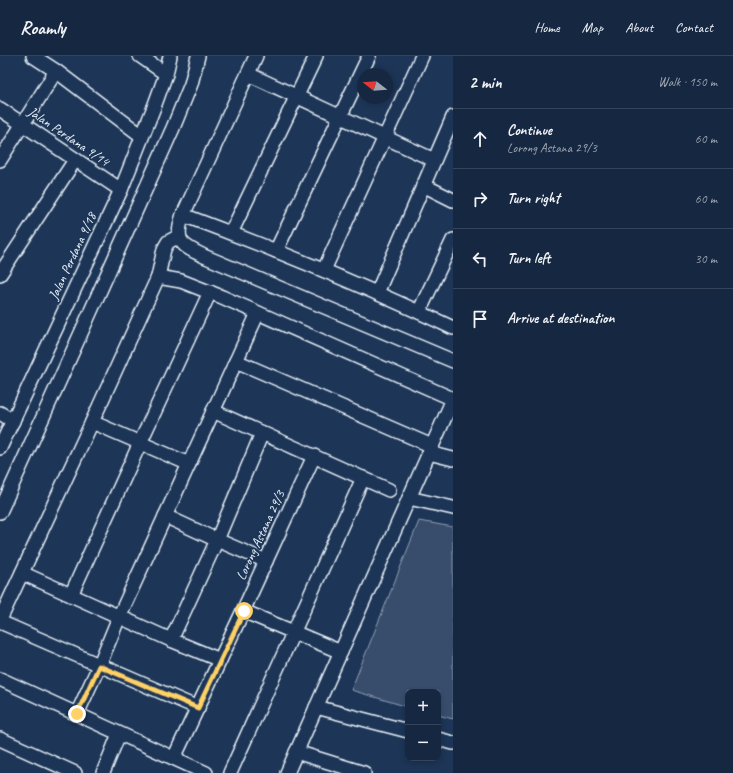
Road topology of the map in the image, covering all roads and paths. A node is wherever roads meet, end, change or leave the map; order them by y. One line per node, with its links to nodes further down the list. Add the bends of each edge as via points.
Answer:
1 (34, 56): 9 (street)
2 (140, 56): 10 (street)
3 (170, 56): 10 (street, Jalan Perdana 9/18)
4 (198, 56): 55 (street, via 173,128)
5 (256, 56): 11 (street)
6 (316, 56): 12 (street)
7 (369, 56): 14 (street)
8 (422, 56): 18 (street)
9 (56, 71): 16 (street); 17 (street)
10 (166, 74): 17 (street, Jalan Perdana 9/18)
11 (248, 74): 12 (street); 25 (street)
12 (296, 96): 14 (street); 26 (street)
13 (0, 109): 16 (street, Jalan Perdana 9/14)
14 (340, 116): 18 (street); 29 (street)
15 (453, 117): 21 (street)
16 (22, 124): 19 (street); 20 (street, Jalan Perdana 9/14)
17 (142, 136): 23 (street, Jalan Perdana 9/18)
18 (385, 137): 21 (street); 30 (street)
19 (0, 160)
20 (75, 160): 23 (street, Jalan Perdana 9/14); 31 (street)
21 (434, 160): 22 (street)
22 (423, 185): 24 (street); 34 (street)
23 (121, 190): 42 (street, Jalan Perdana 9/18)
24 (453, 200)
25 (183, 215): 26 (street); 27 (street)
26 (231, 233): 29 (street)
27 (179, 236): 32 (street, via 168,242 164,249); 39 (street, via 182,244 206,257)
28 (453, 240): 35 (street)
29 (276, 251): 30 (street)
30 (324, 270): 34 (street)
31 (0, 274)
32 (158, 277): 33 (street, via 181,281); 43 (street)
33 (210, 292): 36 (street); 45 (street)
34 (377, 292): 35 (street)
35 (419, 312): 37 (street)
36 (258, 313): 38 (street); 47 (street, via 453,399)
37 (453, 328)
38 (236, 361): 40 (street); 47 (street)
39 (453, 361)
40 (213, 411): 44 (street); 50 (street)
41 (0, 413): 42 (street)
42 (12, 421): 46 (street, Jalan Perdana 9/18)
43 (92, 422): 45 (street); 59 (street)
44 (262, 433): 48 (street); 57 (street)
45 (140, 443): 50 (street); 60 (street)
46 (0, 448)
47 (431, 450): 49 (street); 53 (street)
48 (314, 456): 51 (street); 58 (street, Lorong Astana 29/3)
49 (453, 459)
50 (189, 464): 56 (street)
51 (363, 478): 52 (street); 64 (street)
52 (389, 490)
53 (409, 498): 54 (street); 66 (street)
54 (453, 508)
55 (0, 512)
56 (165, 516): 57 (street); 62 (street)
57 (217, 540): 58 (street); 65 (street)
58 (266, 561): 61 (street, Lorong Astana 29/3)
59 (22, 573): 60 (street); 63 (street)
60 (71, 595): 62 (street)
61 (244, 611): 64 (street); 67 (street, Lorong Astana 29/3)
62 (119, 617): 65 (street); 68 (street)
63 (0, 621): 68 (street)
64 (294, 632): 66 (street); 83 (street)
65 (171, 640): 67 (street)
66 (341, 652): 70 (street)
67 (220, 660): 71 (street, Lorong Astana 29/3)
68 (99, 666): 71 (street); 72 (street)
69 (0, 679): 72 (street)
70 (316, 707): 73 (street); 78 (street)
71 (198, 708): 79 (street, Lorong Astana 29/3)
72 (77, 714): 74 (street)
73 (405, 730)
74 (119, 734): 79 (street); 81 (street)
75 (0, 739): 80 (street)
76 (441, 741): 77 (street)
77 (453, 744)
78 (296, 752): 84 (street); 85 (street)
79 (174, 758): 82 (street)
80 (75, 773)
81 (103, 773)
82 (206, 773)
83 (230, 773)
84 (287, 773)
85 (364, 773)

